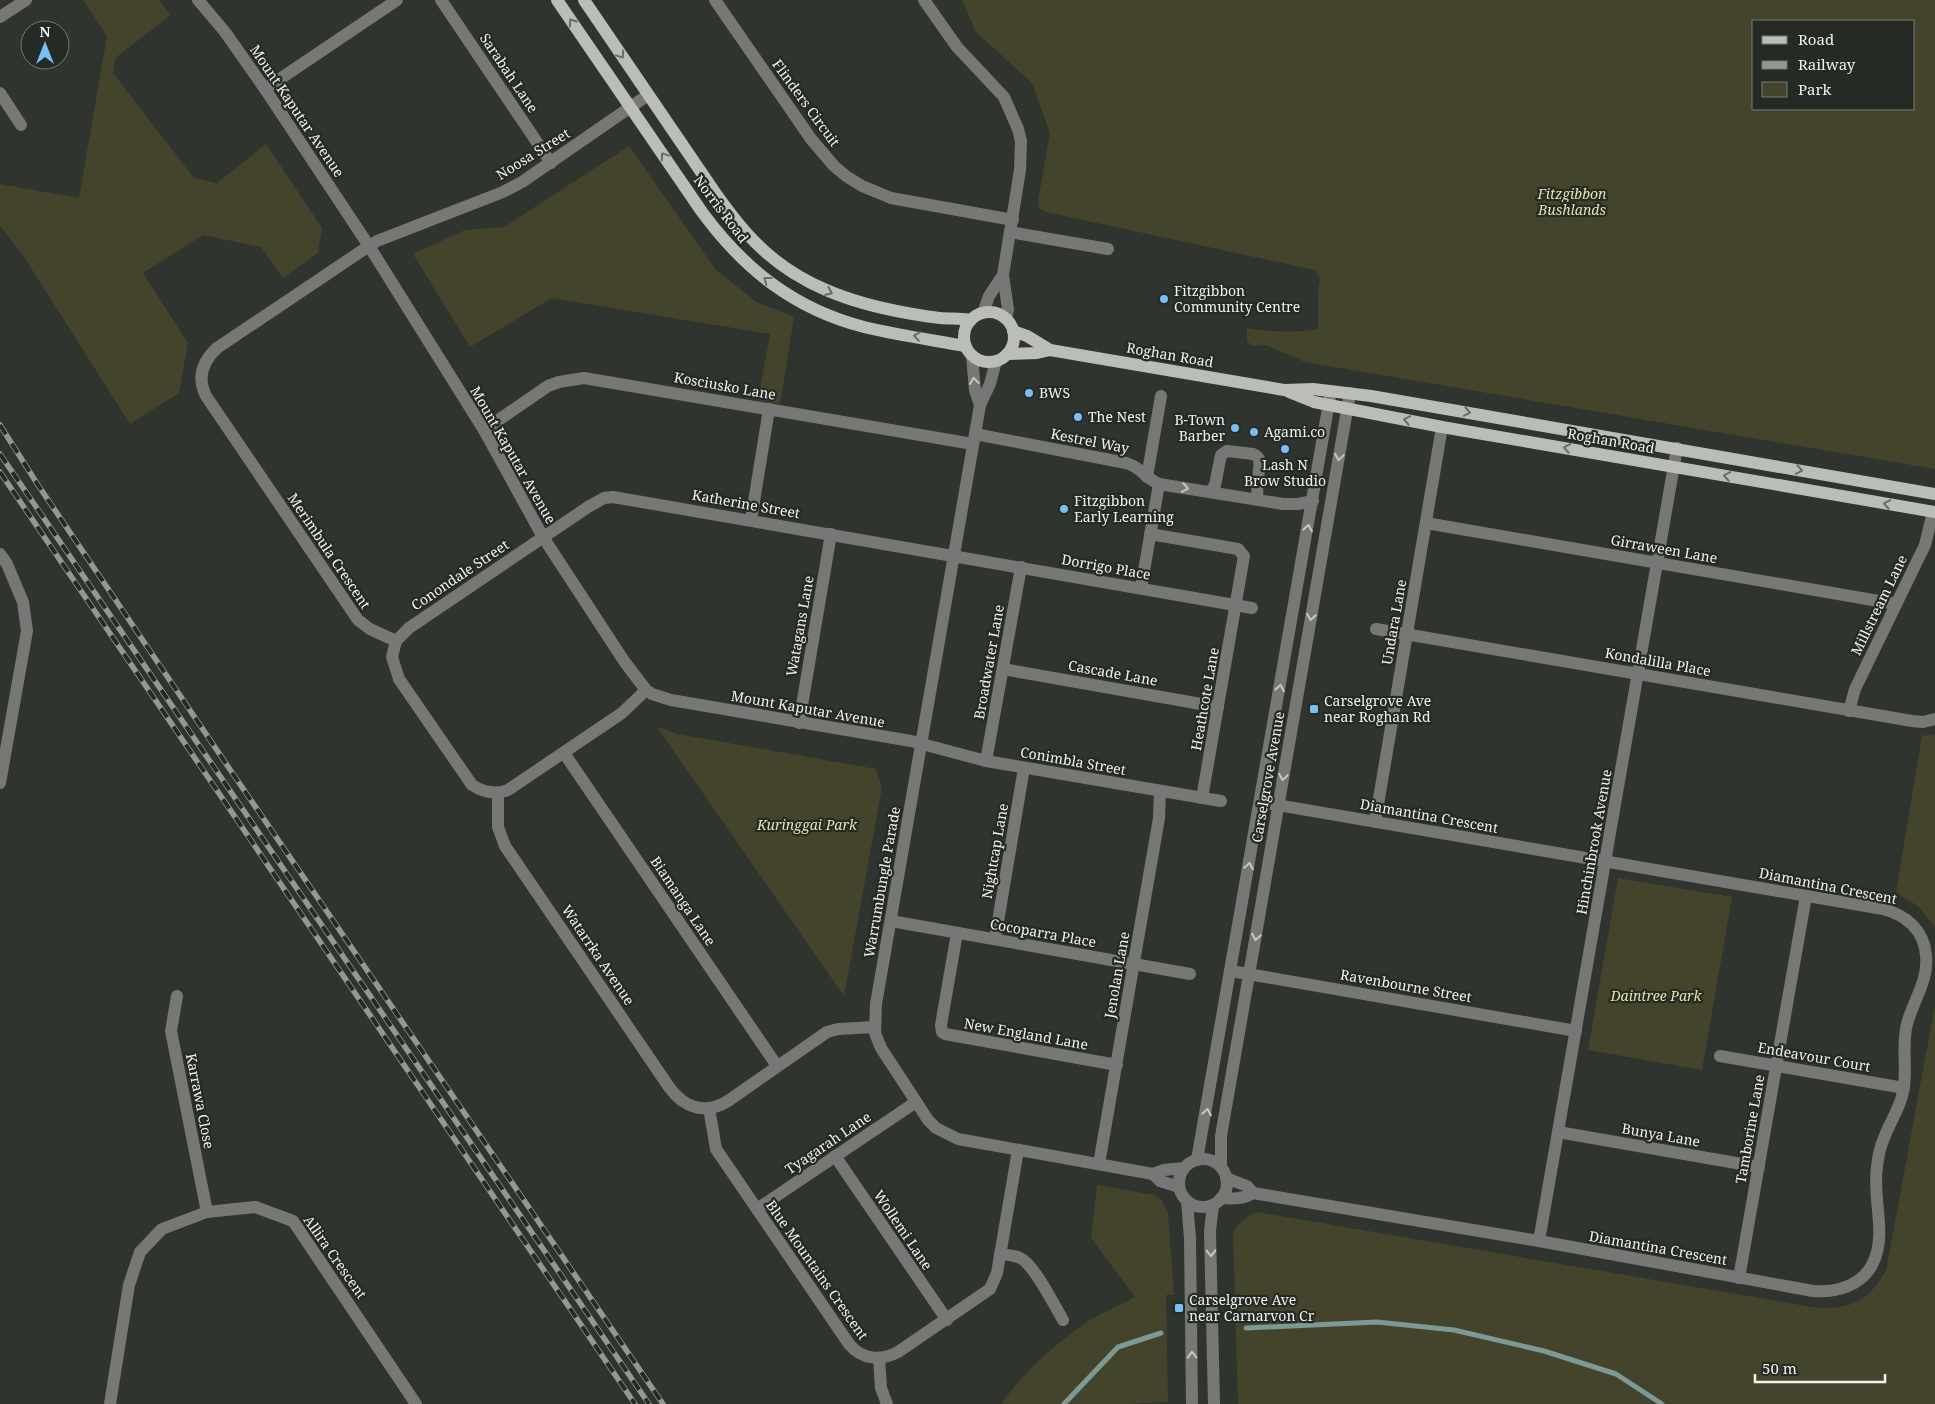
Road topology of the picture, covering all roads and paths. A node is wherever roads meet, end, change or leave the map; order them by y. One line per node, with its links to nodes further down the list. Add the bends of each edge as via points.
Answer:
1 (26, 0): 9 (street)
2 (198, 0): 10 (street, Mount Kaputar Avenue)
3 (397, 0): 10 (street)
4 (441, 0): 15 (street, Sarabah Lane)
5 (557, 0): 13 (main road, Norris Road, one-way to 5)
6 (584, 0): 12 (main road, Norris Road, one-way to 12)
7 (715, 0): 16 (street, Flinders Circuit, via 811,139 846,176 891,198)
8 (924, 0): 16 (street, via 957,47 1004,97 1012,112 1021,154)
9 (0, 17)
10 (265, 89): 17 (street, Mount Kaputar Avenue)
11 (0, 93): 14 (street)
12 (648, 95): 13 (street, Noosa Street); 22 (main road, Norris Road, one-way to 22, via 738,225 757,245 796,275 864,304 931,317)
13 (631, 107): 15 (street, Noosa Street); 25 (main road, Norris Road, one-way to 13, via 840,320 774,286 720,236)
14 (21, 125)
15 (551, 162): 17 (street, Noosa Street, via 503,192)
16 (1012, 226): 18 (street, Flinders Circuit); 19 (street)
17 (369, 246): 36 (street, Mount Kaputar Avenue); 62 (street, Merimbula Crescent, via 217,348 204,363 201,379 206,396 358,620 370,630)
18 (1108, 250)
19 (1003, 275): 20 (street, via 989,296); 21 (street, via 1008,309)
20 (983, 313): 21 (main road); 22 (main road)
21 (1006, 319): 23 (main road)
22 (971, 320): 25 (main road, via 964,332)
23 (1012, 331): 24 (main road, Roghan Road); 26 (main road, via 1014,339)
24 (1050, 350): 26 (main road, Roghan Road); 27 (main road, Roghan Road)
25 (969, 351): 26 (main road, via 988,362); 31 (street, Warrumbungle Parade, one-way to 25)
26 (1002, 358): 31 (street, Warrumbungle Parade)
27 (1284, 390): 28 (main road, Roghan Road); 32 (main road, Roghan Road)
28 (1331, 391): 29 (main road, Roghan Road); 32 (street, Carselgrove Avenue)
29 (1350, 393): 34 (street, Carselgrove Avenue); 38 (main road, Roghan Road, one-way to 38)
30 (1161, 396): 40 (street)
31 (980, 405): 37 (street, Warrumbungle Parade)
32 (1329, 405): 34 (main road, Roghan Road); 45 (street, Carselgrove Avenue)
33 (769, 409): 36 (street, Kosciusko Lane, via 584,378 548,386); 37 (street, Kosciusko Lane); 47 (street)
34 (1347, 409): 35 (main road, Roghan Road, one-way to 34); 80 (street, Carselgrove Avenue, one-way to 80)
35 (1442, 427): 39 (main road, Roghan Road, one-way to 35); 48 (street, Undara Lane)
36 (484, 430): 51 (street, Mount Kaputar Avenue)
37 (974, 439): 40 (street, Kestrel Way, via 1126,463 1138,466); 53 (street, Warrumbungle Parade)
38 (1677, 448): 39 (street, Hinchinbrook Avenue); 43 (main road, Roghan Road, one-way to 43)
39 (1674, 466): 46 (main road, Roghan Road, one-way to 39); 54 (street, Hinchinbrook Avenue)
40 (1147, 477): 41 (street, Kestrel Way)
41 (1159, 484): 42 (street, Kestrel Way, one-way to 42); 50 (street)
42 (1210, 492): 44 (street, Kestrel Way); 44 (street, via 1215,485 1221,455 1227,451 1252,454 1259,461)
43 (1935, 494)
44 (1258, 500): 45 (street, Kestrel Way, via 1292,505)
45 (1313, 501): 79 (street, Carselgrove Avenue, one-way to 45)
46 (1934, 512): 57 (street, Millstream Lane, via 1926,545)
47 (751, 520): 49 (street, Katherine Street); 51 (street, Katherine Street, via 613,497 597,501)
48 (1426, 523): 54 (street, Girraween Lane); 61 (street, Undara Lane)
49 (831, 534): 53 (street, Katherine Street); 69 (street, Watagans Lane)
50 (1150, 534): 56 (street); 58 (street, Heathcote Lane, via 1240,550 1244,559)
51 (543, 537): 62 (street, Conondale Street, via 409,628); 65 (street, Mount Kaputar Avenue)
52 (0, 554): 74 (street, via 23,602 27,632)
53 (954, 556): 55 (street, Dorrigo Place); 70 (street, Warrumbungle Parade)
54 (1657, 563): 57 (street, Girraween Lane); 64 (street, Hinchinbrook Avenue)
55 (1020, 567): 56 (street, Dorrigo Place); 63 (street, Broadwater Lane)
56 (1140, 588): 58 (street, Dorrigo Place)
57 (1896, 604): 67 (street, Millstream Lane, via 1855,689)
58 (1236, 605): 59 (street, Dorrigo Place); 66 (street, Heathcote Lane)
59 (1252, 608)
60 (1376, 629): 61 (street, Kondalilla Place)
61 (1406, 634): 64 (street, Kondalilla Place); 81 (street, Undara Lane)
62 (396, 641): 76 (street, via 392,657 399,680 467,779 478,788)
63 (1003, 669): 66 (street, Cascade Lane); 72 (street, Broadwater Lane)
64 (1638, 674): 67 (street, Kondalilla Place); 82 (street, Hinchinbrook Avenue)
65 (646, 690): 69 (street, Mount Kaputar Avenue, via 671,700); 71 (street, via 622,713)
66 (1218, 707): 77 (street, Heathcote Lane)
67 (1849, 711): 68 (street, Kondalilla Place, via 1923,722)
68 (1935, 718)
69 (799, 723): 70 (street, Mount Kaputar Avenue)
70 (922, 744): 72 (street, Conimbla Street); 84 (street, Warrumbungle Parade)
71 (564, 753): 76 (street, via 513,787); 96 (street, Biamanga Lane)
72 (986, 761): 73 (street, Conimbla Street)
73 (1024, 768): 75 (street, Conimbla Street); 86 (street, Nightcap Lane)
74 (0, 783)
75 (1160, 791): 77 (street, Conimbla Street); 87 (street, Jenolan Lane, via 1159,818)
76 (498, 793): 100 (street, Watarrka Avenue, via 498,826 505,846 676,1096 688,1105)
77 (1202, 798): 78 (street, Conimbla Street)
78 (1221, 801)
79 (1260, 802): 80 (street, Diamantina Crescent); 88 (street, Carselgrove Avenue, one-way to 79)
80 (1278, 805): 81 (street, Diamantina Crescent); 90 (street, Carselgrove Avenue, one-way to 90)
81 (1375, 822): 82 (street, Diamantina Crescent)
82 (1606, 862): 83 (street, Diamantina Crescent); 93 (street, Hinchinbrook Avenue)
83 (1806, 896): 97 (street, Tamborine Lane); 98 (street, Diamantina Crescent, via 1892,912 1913,924 1920,935 1925,945 1926,967 1907,1023)
84 (891, 921): 85 (street, Cocoparra Place); 92 (street, Warrumbungle Parade)
85 (957, 933): 86 (street, Cocoparra Place); 95 (street, New England Lane, via 942,1032)
86 (995, 939): 87 (street, Cocoparra Place)
87 (1134, 964): 89 (street, Cocoparra Place); 95 (street, Jenolan Lane)
88 (1231, 971): 90 (street, Ravenbourne Street); 104 (street, Carselgrove Avenue, one-way to 88)
89 (1190, 974)
90 (1250, 974): 93 (street, Ravenbourne Street); 108 (street, Carselgrove Avenue, via 1221,1136)
91 (177, 996): 115 (street, Karrawa Close, via 170,1031)
92 (875, 1027): 96 (street, via 827,1032); 99 (street, Warrumbungle Parade, via 881,1048)
93 (1576, 1031): 101 (street, Hinchinbrook Avenue)
94 (1720, 1056): 97 (street, Endeavour Court)
95 (1116, 1065): 105 (street, Jenolan Lane)
96 (778, 1066): 100 (street, via 722,1104)
97 (1776, 1066): 98 (street, Endeavour Court); 106 (street, Tamborine Lane)
98 (1904, 1088): 118 (street, Diamantina Crescent, via 1879,1153 1876,1184 1878,1245 1866,1274 1848,1286 1825,1292)
99 (916, 1102): 102 (street, Warrumbungle Parade, via 928,1120 946,1134 968,1142); 103 (street, Tyagarah Lane)
100 (709, 1108): 114 (street, Blue Mountains Crescent, via 716,1149)
101 (1558, 1132): 106 (street, Bunya Lane); 116 (street, Hinchinbrook Avenue)
102 (1018, 1150): 105 (street, Warrumbungle Parade); 117 (street)
103 (835, 1156): 114 (street, Tyagarah Lane); 119 (street, Wollemi Lane)
104 (1197, 1160): 107 (street); 108 (street, via 1210,1160)
105 (1100, 1164): 109 (street, Warrumbungle Parade)
106 (1758, 1167): 118 (street, Tamborine Lane)
107 (1184, 1168): 109 (street, Warrumbungle Parade); 110 (street)
108 (1223, 1172): 111 (street, Diamantina Crescent); 113 (street, via 1226,1185)
109 (1153, 1174): 110 (street, Warrumbungle Parade, via 1160,1181)
110 (1179, 1187): 112 (street)
111 (1253, 1193): 113 (street, Diamantina Crescent, via 1245,1198); 116 (street, Diamantina Crescent)
112 (1187, 1201): 113 (street, via 1199,1206); 125 (street, one-way to 112)
113 (1217, 1201): 126 (street, one-way to 126, via 1210,1230)
114 (757, 1209): 121 (street, Blue Mountains Crescent, via 849,1344 857,1353)
115 (207, 1212): 122 (street, Allira Crescent, via 162,1229 140,1252 129,1284); 123 (street, Allira Crescent, via 255,1207 293,1221)
116 (1539, 1242): 118 (street, Diamantina Crescent)
117 (1000, 1254): 119 (street, via 990,1289); 120 (street, via 1024,1260)
118 (1740, 1278)
119 (947, 1320): 121 (street, via 891,1356)
120 (1063, 1320)
121 (879, 1358): 124 (street, via 881,1388)
122 (110, 1404)
123 (416, 1404)
124 (887, 1404)
125 (1192, 1404)
126 (1214, 1404)

